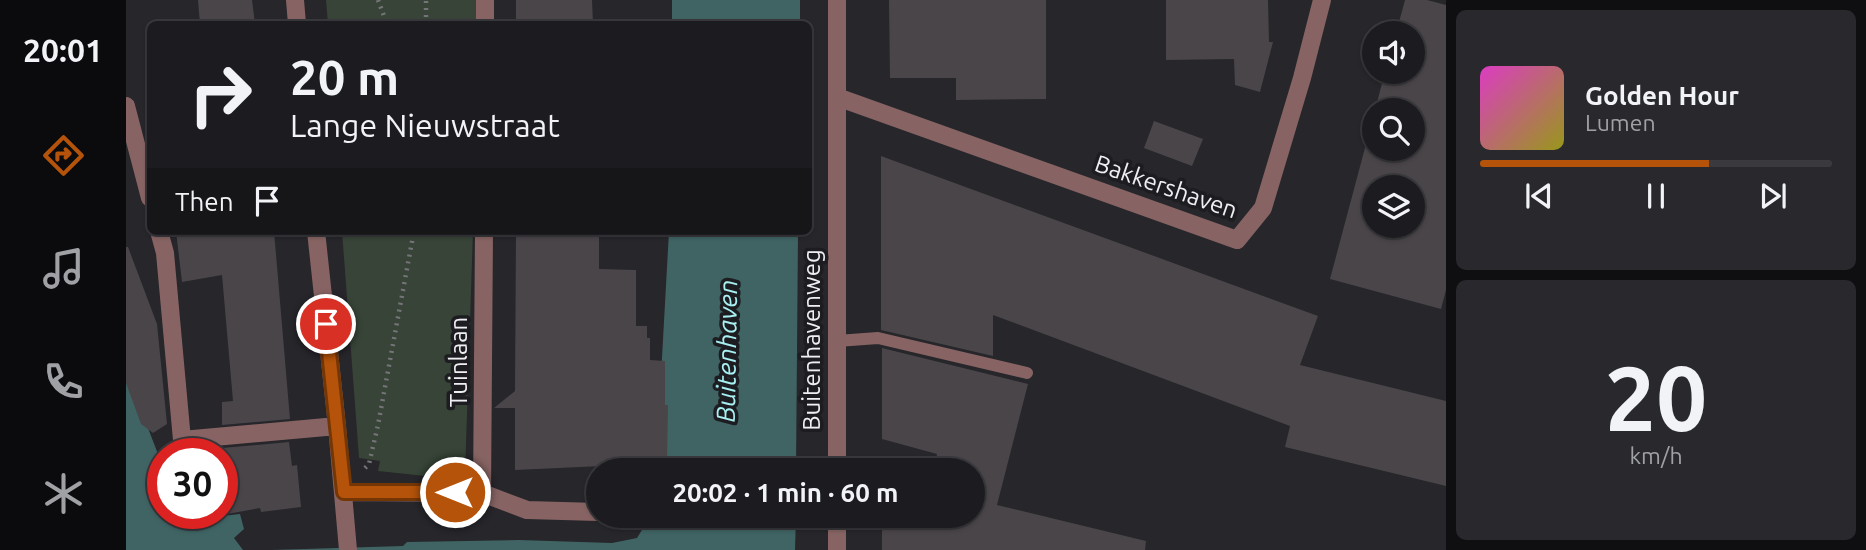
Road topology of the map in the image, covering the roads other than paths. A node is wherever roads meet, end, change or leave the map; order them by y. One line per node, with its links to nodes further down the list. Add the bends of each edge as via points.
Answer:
1 (295, 0): 5 (street)
2 (485, 0): 6 (street)
3 (837, 0): 7 (street, Buitenhavenweg)
4 (1322, 0): 7 (street, Bakkershaven, via 1263,208 1237,240)
5 (297, 21)
6 (485, 21)
7 (837, 97): 13 (street, Buitenhavenweg)
8 (126, 106): 9 (street)
9 (147, 186)
10 (160, 235): 15 (street, via 182,440)
11 (316, 235): 15 (street)
12 (484, 235): 18 (street, Tuinlaan)
13 (837, 341): 14 (lane, via 878,338); 16 (street, Buitenhavenweg)
14 (1027, 373)
15 (337, 426): 17 (street)
16 (837, 458)
17 (344, 492): 18 (street); 21 (street)
18 (482, 493): 19 (street, via 527,510)
19 (586, 512)
20 (837, 528): 22 (street)
21 (348, 550)
22 (837, 550)

